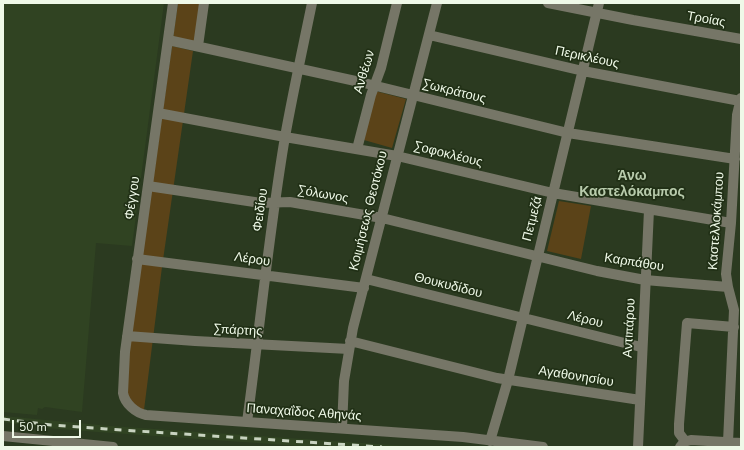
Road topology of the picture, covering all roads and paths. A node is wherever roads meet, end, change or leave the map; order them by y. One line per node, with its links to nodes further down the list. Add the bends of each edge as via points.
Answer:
1 (173, 3): 10 (street, Φέγγου)
2 (204, 3): 11 (street)
3 (312, 3): 12 (street, Φειδίου)
4 (396, 3): 14 (street, Ανθέων)
5 (437, 3): 8 (street, Κοιμήσεως Θεοτόκου)
6 (548, 3): 7 (street, Τροίας)
7 (598, 8): 9 (street, Τροίας); 13 (street, Πετμεζά)
8 (429, 35): 13 (street, Περικλέους); 15 (street, Κοιμήσεως Θεοτόκου)
9 (741, 39)
10 (168, 40): 11 (street, Σωκράτους); 17 (street, Φέγγου)
11 (198, 46): 12 (street, Σωκράτους)
12 (298, 68): 14 (street, Σωκράτους); 19 (street, Φειδίου)
13 (583, 71): 16 (street, Περικλέους); 18 (street, Πετμεζά)
14 (375, 86): 15 (street, Σωκράτους); 20 (street, Ανθέων)
15 (412, 95): 18 (street, Σωκράτους); 22 (street, Κοιμήσεως Θεοτόκου)
16 (741, 100): 21 (street, Καστελλοκάμπου, via 737,115)
17 (158, 113): 19 (street, Σοφοκλέους); 23 (street, Φέγγου)
18 (568, 133): 21 (street, Σωκράτους); 24 (street, Πετμεζά)
19 (285, 137): 20 (street, Σοφοκλέους); 25 (street, Φειδίου)
20 (357, 149): 22 (street, Σοφοκλέους)
21 (737, 153): 28 (street, Καστελλοκάμπου)
22 (396, 156): 24 (street, Σοφοκλέους); 27 (street, Κοιμήσεως Θεοτόκου)
23 (148, 186): 25 (street, Σόλωνος); 30 (street, Φέγγου)
24 (550, 193): 26 (street, Σοφοκλέους); 29 (street, Πετμεζά)
25 (275, 203): 27 (street, Σόλωνος, via 290,202); 31 (street, Φειδίου)
26 (649, 210): 28 (street, Σοφοκλέους); 32 (street, Αντιπάρου)
27 (382, 218): 29 (street, Σόλωνος); 33 (street, Κοιμήσεως Θεοτόκου)
28 (731, 223): 34 (street, Καστελλοκάμπου, via 726,274)
29 (538, 255): 32 (street, Καρπάθου, via 597,271); 36 (street, Πετμεζά)
30 (137, 259): 31 (street, Λέρου); 38 (street, Φέγγου)
31 (265, 275): 33 (street, Λέρου); 39 (street, Φειδίου)
32 (645, 280): 34 (street, Καρπάθου); 41 (street, Αντιπάρου)
33 (365, 284): 36 (street, Θουκυδίδου); 40 (street, Κοιμήσεως Θεοτόκου)
34 (728, 287): 35 (street, Καστελλοκάμπου)
35 (737, 301): 37 (street, Καστελλοκάμπου, via 734,308)
36 (523, 318): 41 (street, Λέρου); 43 (street, Πετμεζά)
37 (734, 328): 42 (street, Καστελλοκάμπου); 52 (street, via 686,323 678,424)
38 (127, 336): 39 (street, Σπάρτης); 44 (street, Φέγγου)
39 (257, 344): 40 (street, Σπάρτης); 46 (street, Φειδίου)
40 (350, 345): 43 (street, Σπάρτης); 47 (street, Κοιμήσεως Θεοτόκου, via 343,393)
41 (642, 347): 45 (street, Αντιπάρου)
42 (736, 368): 50 (street, Καστελλοκάμπου)
43 (508, 380): 45 (street, Αγαθονησίου); 49 (street, Πετμεζά)
44 (124, 396): 46 (street, Παναχαΐδος Αθηνάς, via 135,410 146,415)
45 (640, 400): 55 (street, Αντιπάρου)
46 (247, 422): 47 (street, Παναχαΐδος Αθηνάς)
47 (342, 428): 49 (street, Παναχαΐδος Αθηνάς)
48 (3, 436): 53 (street)
49 (490, 441): 54 (street, Παναχαΐδος Αθηνάς)
50 (728, 442): 51 (street); 52 (street, via 693,440)
51 (741, 443)
52 (682, 444)
53 (113, 447)
54 (543, 447)
55 (638, 447)

